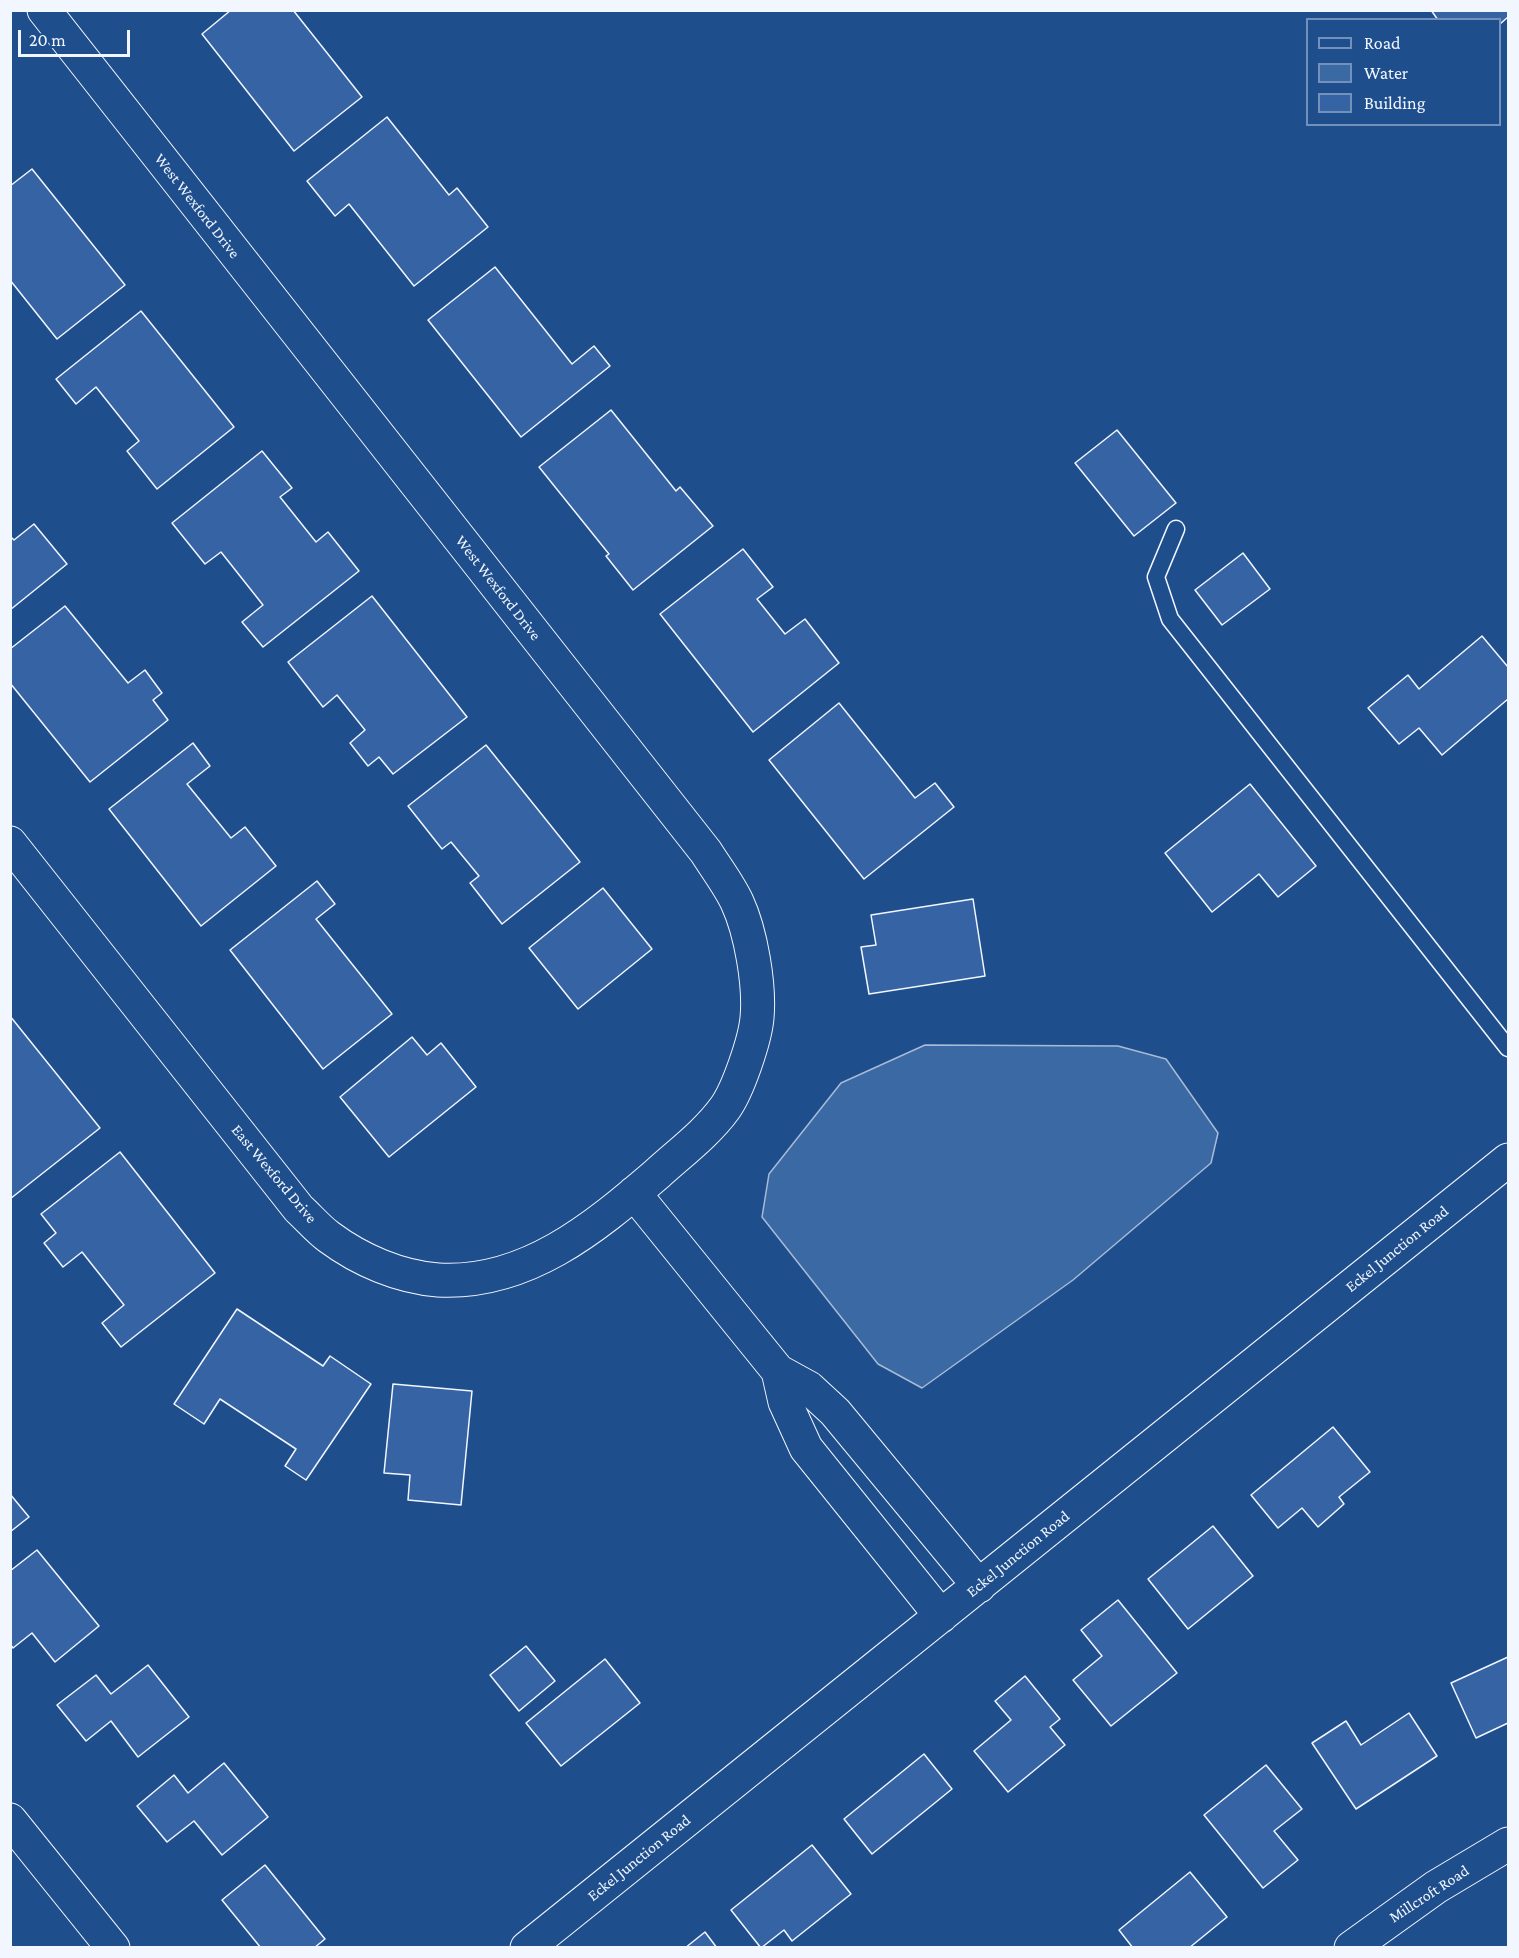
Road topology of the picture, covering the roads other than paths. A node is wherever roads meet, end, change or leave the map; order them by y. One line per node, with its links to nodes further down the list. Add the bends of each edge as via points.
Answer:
1 (44, 10): 6 (street, West Wexford Drive, via 706,852 737,902 757,982 757,1020 741,1080 726,1107)
2 (1176, 529): 4 (lane, via 1156,577 1170,618)
3 (10, 843): 6 (street, East Wexford Drive, via 299,1209 329,1236 366,1259 398,1273 438,1280 482,1278 549,1255 579,1238)
4 (1509, 1048)
5 (1509, 1160): 8 (street, Eckel Junction Road)
6 (634, 1193): 7 (street)
7 (778, 1371): 8 (street, via 808,1388 835,1412); 9 (street, via 786,1402 806,1448)
8 (979, 1586): 9 (street, Eckel Junction Road)
9 (941, 1616): 13 (street, Eckel Junction Road)
10 (10, 1820): 12 (street)
11 (1509, 1844): 14 (street, Millcroft Road, via 1436,1887)
12 (113, 1947)
13 (527, 1947)
14 (1351, 1947)

